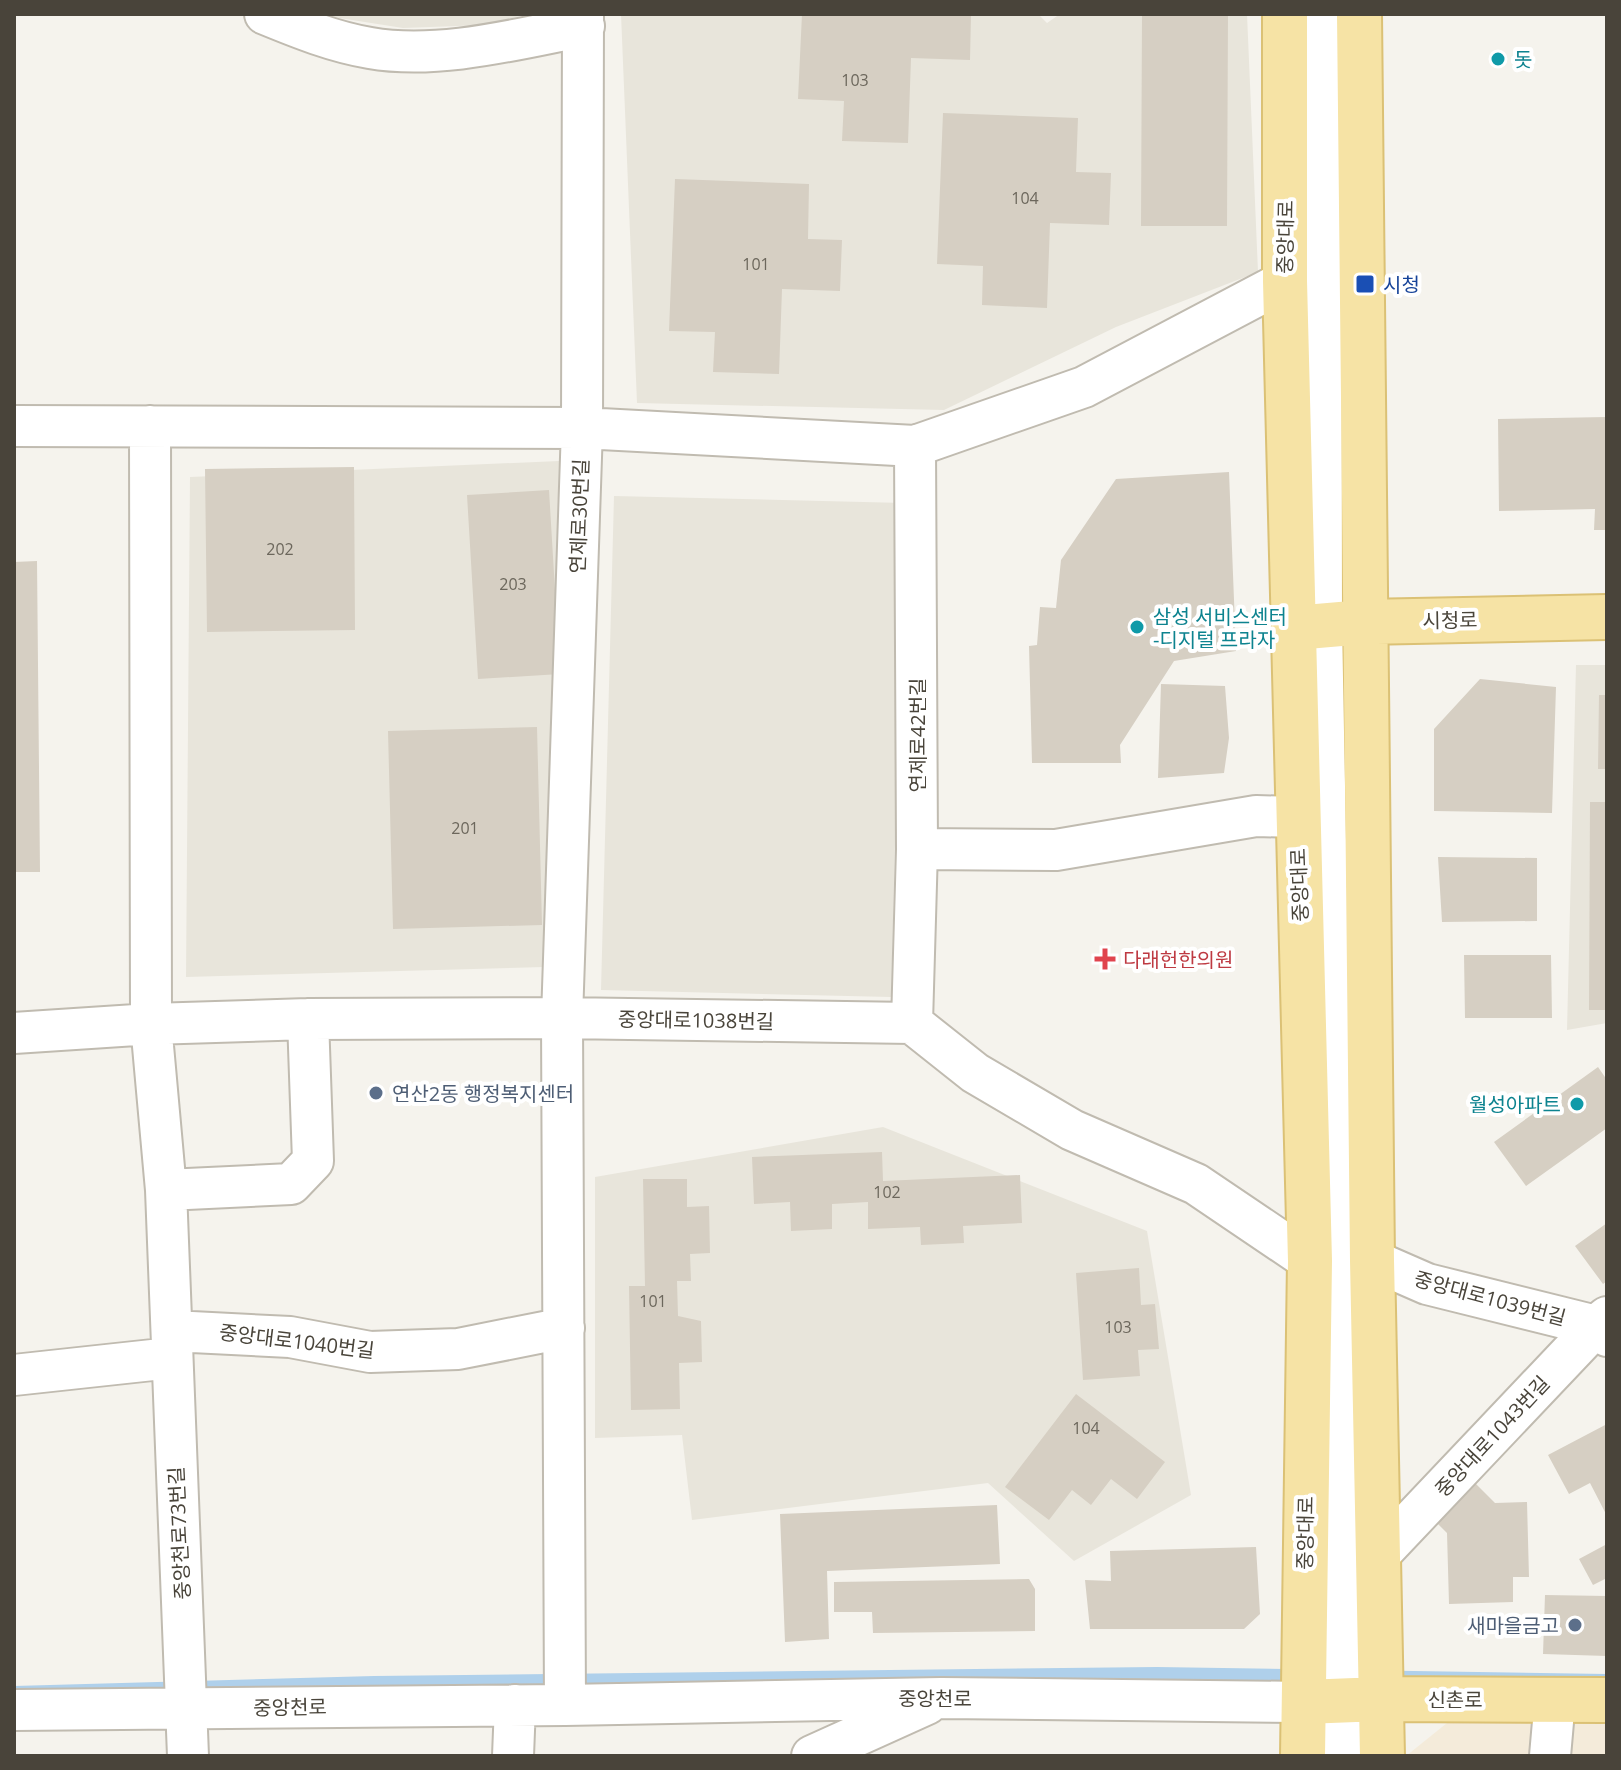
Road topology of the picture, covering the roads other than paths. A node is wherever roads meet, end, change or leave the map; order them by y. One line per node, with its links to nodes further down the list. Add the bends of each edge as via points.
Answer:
1 (265, 14): 5 (street, via 372,49 440,51 505,42)
2 (1285, 14): 6 (main road, 중앙대로)
3 (1321, 14): 12 (street)
4 (1359, 14): 12 (main road, 중앙대로)
5 (584, 20): 9 (street, 연제로30번길)
6 (1285, 281): 10 (street, via 1084,387); 12 (main road, 중앙대로)
7 (14, 426): 8 (street)
8 (150, 426): 9 (street); 18 (street, 중앙천로73번길)
9 (582, 428): 10 (street); 15 (street, 연제로30번길)
10 (915, 446): 14 (street, 연제로42번길)
11 (1607, 617): 12 (main road, 시청로)
12 (1327, 625): 13 (main road, 중앙대로); 21 (main road, 중앙대로); 31 (street)
13 (1297, 817): 14 (street, via 1256,816 1056,850); 22 (main road, 중앙대로)
14 (917, 849): 17 (street, 연제로42번길)
15 (562, 1018): 16 (street, 중앙대로1038번길); 17 (street, 중앙대로1038번길); 24 (street, 연제로30번길)
16 (308, 1019): 18 (street, 중앙대로1038번길); 20 (street, via 313,1161 291,1184)
17 (912, 1023): 22 (street, via 975,1073 1072,1130 1196,1184)
18 (151, 1024): 19 (street, 중앙대로1038번길); 20 (street, 중앙천로73번길)
19 (14, 1033)
20 (166, 1190): 25 (street, 중앙천로73번길)
21 (1372, 1260): 23 (street, 중앙대로1039번길, via 1427,1284); 27 (main road, 중앙대로)
22 (1310, 1261): 31 (main road, 중앙대로)
23 (1603, 1327): 27 (street, 중앙대로1043번길)
24 (564, 1328): 25 (street, 중앙대로1040번길, via 458,1349 370,1352 290,1337); 33 (street)
25 (171, 1344): 26 (street); 34 (street, 중앙천로73번길)
26 (14, 1375)
27 (1378, 1556): 31 (main road, 중앙대로)
28 (941, 1698): 31 (street, 중앙천로); 33 (street, 중앙천로); 36 (street)
29 (1555, 1699): 30 (main road, 신촌로); 31 (main road, 신촌로); 43 (street)
30 (1607, 1700)
31 (1343, 1701): 40 (main road, 중앙대로); 41 (street); 42 (main road, 중앙대로)
32 (515, 1705): 33 (street, 중앙천로); 34 (street, 중앙천로); 38 (street)
33 (565, 1705)
34 (187, 1708): 35 (street, 중앙천로); 37 (street, 중앙천로73번길)
35 (14, 1710)
36 (885, 1741): 39 (street)
37 (188, 1756)
38 (513, 1756)
39 (812, 1756)
40 (1303, 1756)
41 (1343, 1756)
42 (1382, 1756)
43 (1550, 1756)

